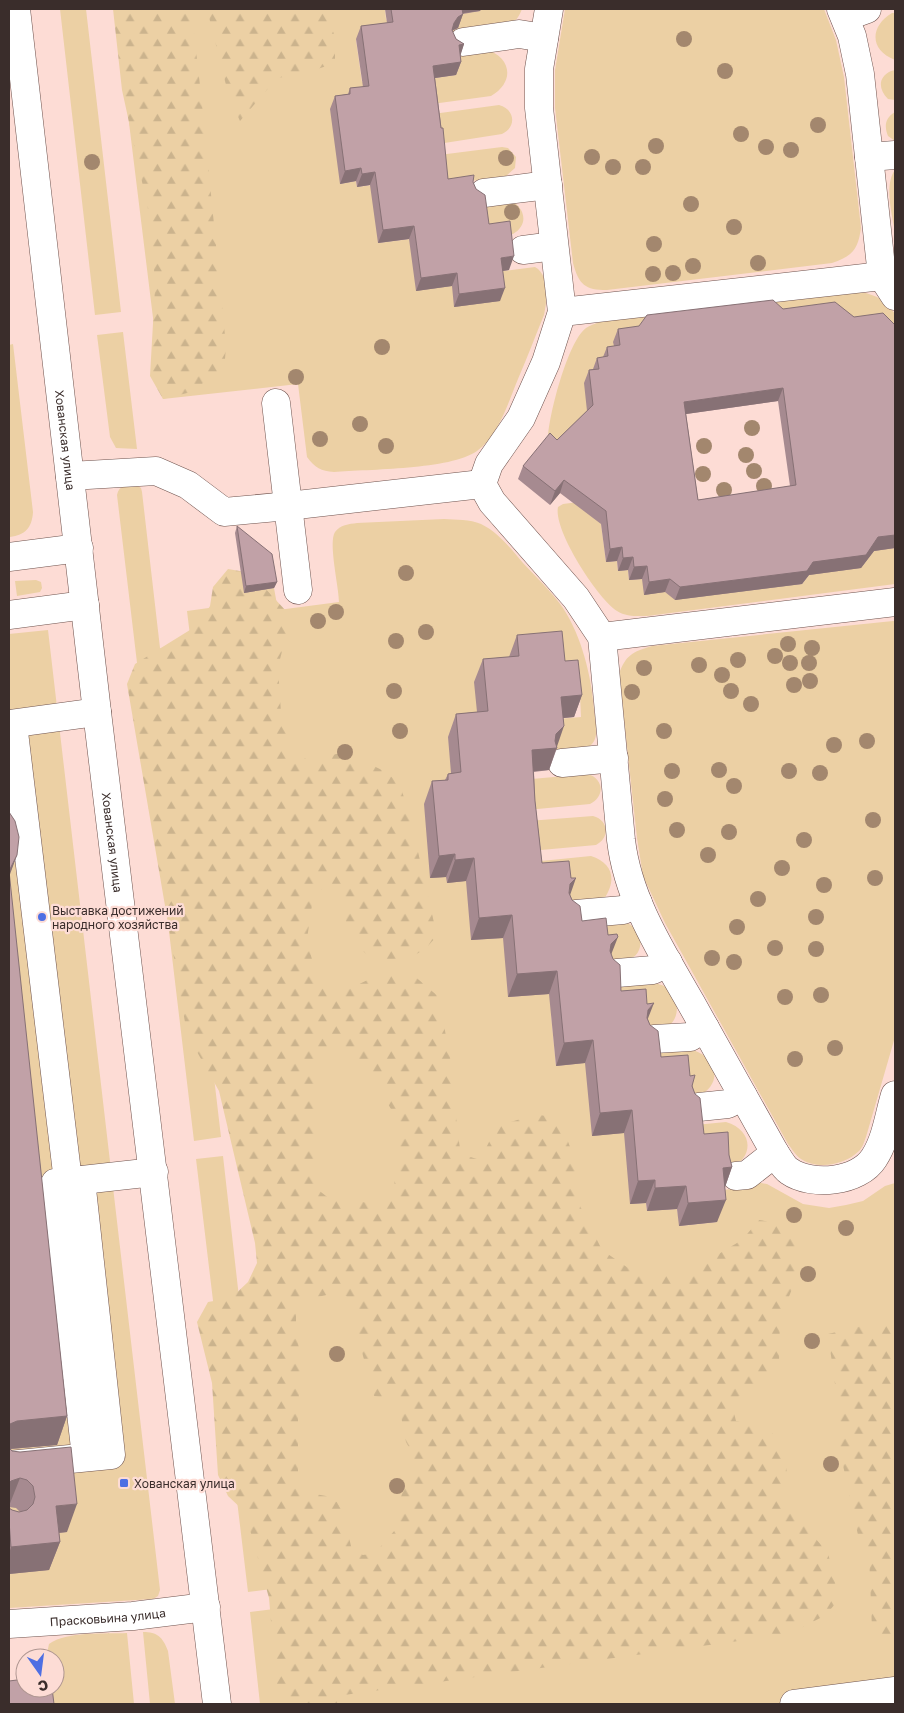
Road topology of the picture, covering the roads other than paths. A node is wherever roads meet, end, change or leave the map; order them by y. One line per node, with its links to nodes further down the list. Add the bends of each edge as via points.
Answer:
1 (16, 9): 14 (street, Хованская улица)
2 (549, 9): 4 (street)
3 (851, 12): 6 (street, via 860,74)
4 (544, 38): 5 (street, via 518,34); 7 (street, via 539,69 539,108)
5 (464, 42)
6 (882, 156): 11 (street)
7 (548, 185): 8 (street); 9 (street)
8 (484, 193)
9 (554, 246): 10 (street); 12 (street)
10 (524, 250)
11 (889, 286): 12 (street)
12 (562, 312): 15 (street, via 546,362 521,418 489,464)
13 (276, 403): 16 (street)
14 (70, 476): 16 (street, via 156,470 188,485 224,512); 17 (street, Хованская улица)
15 (482, 484): 16 (street); 23 (street, via 492,502 576,598)
16 (288, 506): 19 (street)
17 (78, 548): 18 (street); 21 (street, Хованская улица)
18 (9, 557)
19 (298, 590)
20 (895, 602): 23 (street)
21 (85, 605): 22 (street); 24 (street, Хованская улица)
22 (9, 614)
23 (602, 637): 26 (street)
24 (97, 712): 25 (street); 39 (street, Хованская улица)
25 (11, 724): 41 (street)
26 (614, 758): 27 (street); 28 (street, via 623,861)
27 (562, 763)
28 (638, 903): 29 (street, via 623,910); 30 (street)
29 (576, 914)
30 (668, 962): 31 (street, via 654,970); 32 (street)
31 (617, 973)
32 (705, 1028): 33 (street, via 690,1036); 35 (street)
33 (654, 1039)
34 (895, 1095): 37 (street)
35 (743, 1096): 36 (street, via 728,1104); 38 (street)
36 (699, 1107)
37 (888, 1147): 38 (street, via 856,1173 832,1181 806,1179 788,1171)
38 (775, 1153): 40 (street, via 746,1175)
39 (154, 1172): 41 (street); 43 (street, Хованская улица)
40 (736, 1176)
41 (75, 1181): 42 (street, via 110,1455)
42 (9, 1465)
43 (206, 1607): 44 (street, Прасковьина улица, via 133,1616); 47 (street, Хованская улица)
44 (9, 1624)
45 (895, 1691): 46 (street)
46 (856, 1700): 48 (street)
47 (217, 1704)
48 (794, 1704)

